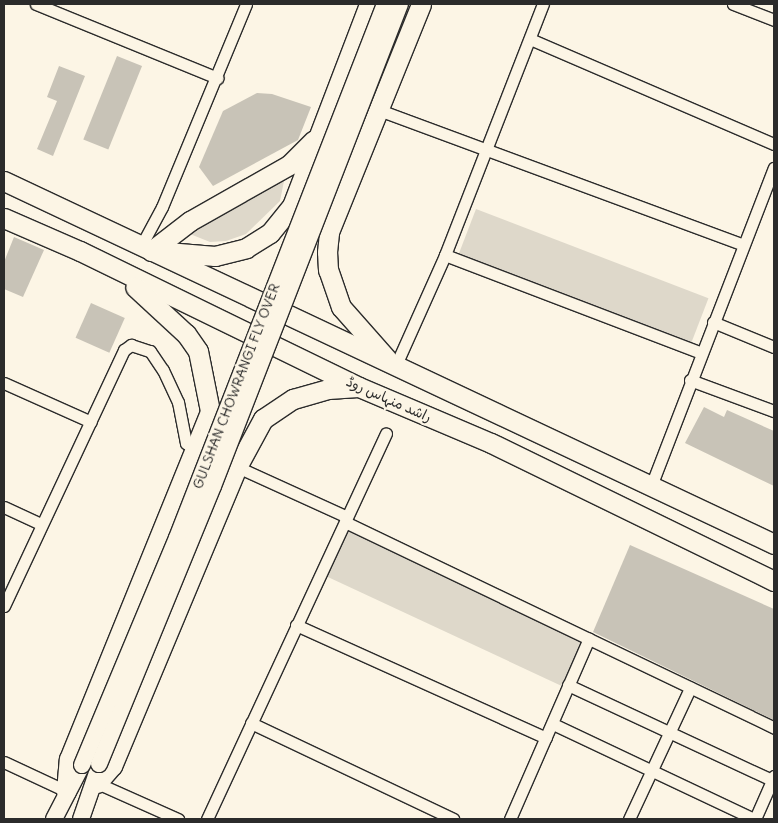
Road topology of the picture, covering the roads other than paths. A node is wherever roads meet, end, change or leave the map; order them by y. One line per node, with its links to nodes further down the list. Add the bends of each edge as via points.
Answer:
1 (36, 4): 11 (street)
2 (246, 4): 11 (street)
3 (368, 4): 13 (main road)
4 (385, 4): 56 (main road, GULSHAN CHOWRANGI FLY OVER, bridge, via 180,528 82,765)
5 (400, 4): 55 (main road, GULSHAN CHOWRANGI FLY OVER, bridge, via 217,476 99,764)
6 (421, 4): 12 (main road)
7 (543, 4): 10 (street)
8 (733, 4): 9 (street)
9 (774, 20)
10 (530, 39): 14 (street); 15 (street)
11 (217, 78): 21 (street)
12 (378, 110): 15 (street); 27 (main road, via 329,232 328,270 341,307)
13 (321, 133): 21 (main road, via 289,166); 21 (main road, via 292,206 270,233 246,248 214,256)
14 (774, 144)
15 (485, 146): 20 (street); 22 (street)
16 (774, 168): 18 (street)
17 (4, 181): 21 (main road)
18 (769, 201): 20 (street)
19 (4, 218): 23 (main road, راشد منہاس روڈ)
20 (743, 245): 24 (street)
21 (146, 248): 27 (main road)
22 (445, 255): 26 (street); 27 (street)
23 (114, 269): 30 (main road, راشد منہاس روڈ); 34 (main road, via 186,334 198,351 210,411)
24 (713, 322): 25 (street); 26 (street)
25 (774, 347)
26 (701, 353): 28 (street)
27 (395, 367): 36 (main road)
28 (690, 380): 31 (street); 36 (street)
29 (4, 383): 32 (street)
30 (360, 387): 35 (main road, via 328,389 293,399 264,419); 41 (main road, راشد منہاس روڈ, via 491,443)
31 (774, 411)
32 (91, 422): 34 (street, via 124,350 139,345 150,350 163,370 178,402 186,443); 39 (street)
33 (386, 433): 38 (street)
34 (194, 450): 35 (street); 56 (main road, via 69,759)
35 (237, 467): 38 (street); 55 (main road, via 112,766)
36 (651, 486): 40 (main road)
37 (4, 507): 39 (street)
38 (346, 520): 43 (street); 44 (street)
39 (41, 524): 42 (street)
40 (774, 544)
41 (774, 581)
42 (4, 606)
43 (296, 625): 47 (street); 51 (street)
44 (589, 638): 45 (street); 46 (street)
45 (568, 685): 48 (street); 50 (street)
46 (690, 688): 49 (street); 50 (street)
47 (251, 723): 60 (street); 61 (street)
48 (553, 724): 51 (street); 53 (street)
49 (774, 728)
50 (670, 733): 53 (street); 54 (street)
51 (546, 738): 62 (street)
52 (4, 762): 56 (street)
53 (652, 771): 63 (street); 64 (street)
54 (773, 778): 64 (street)
55 (97, 783): 58 (main road, GULSHAN CHOWRANGI FLY OVER); 59 (street)
56 (66, 791): 57 (main road, GULSHAN CHOWRANGI FLY OVER)
57 (54, 819)
58 (81, 819)
59 (178, 819)
60 (207, 819)
61 (453, 819)
62 (510, 819)
63 (629, 819)
64 (755, 819)

